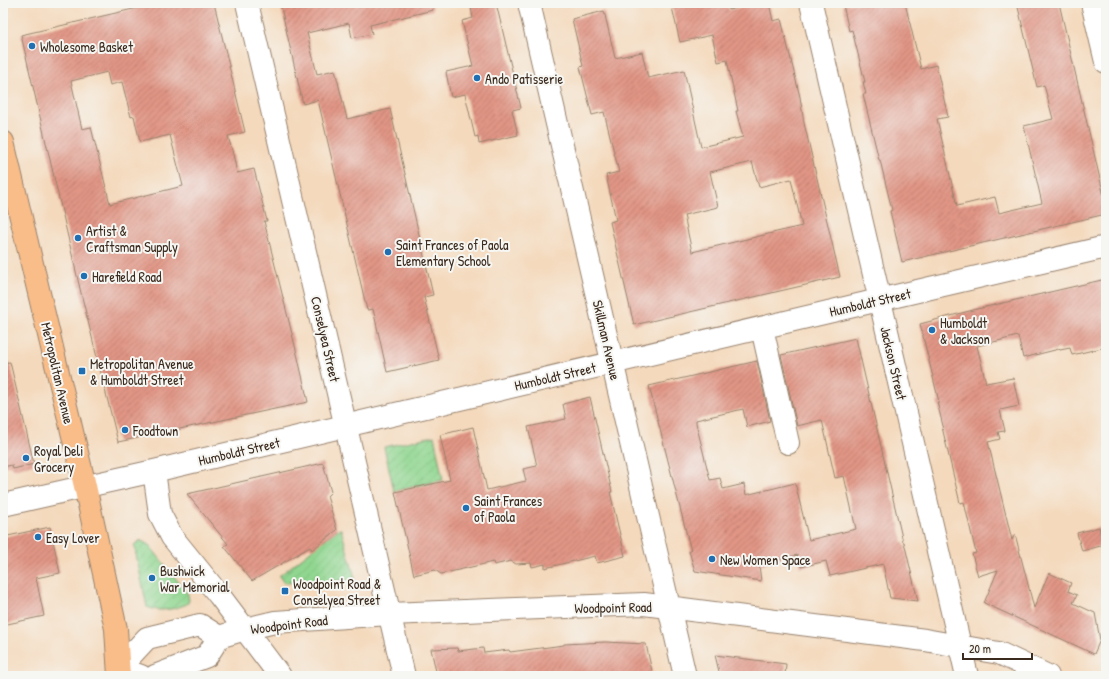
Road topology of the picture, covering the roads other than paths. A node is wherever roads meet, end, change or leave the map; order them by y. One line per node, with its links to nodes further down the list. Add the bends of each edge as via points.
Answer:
1 (247, 3): 11 (street, Conselyea Street)
2 (529, 3): 10 (street, Skillman Avenue)
3 (810, 3): 8 (street, Jackson Street)
4 (1092, 3): 5 (street)
5 (1106, 62)
6 (3, 142): 14 (main road, Metropolitan Avenue)
7 (1106, 247): 8 (street, Humboldt Street)
8 (879, 300): 9 (street, Humboldt Street); 20 (street, Jackson Street)
9 (762, 328): 10 (street, Humboldt Street); 12 (street)
10 (612, 363): 11 (street, Humboldt Street); 16 (street, Skillman Avenue)
11 (345, 425): 13 (street, Humboldt Street); 17 (street, Conselyea Street)
12 (788, 443)
13 (154, 471): 14 (street, Humboldt Street); 18 (street, via 160,514 172,538)
14 (85, 486): 15 (street, Humboldt Street); 21 (main road, Metropolitan Avenue, via 116,629)
15 (3, 505)
16 (669, 608): 17 (street, Woodpoint Road, via 644,604); 20 (street, Woodpoint Road); 26 (street, Skillman Avenue)
17 (390, 614): 18 (street, Woodpoint Road, via 275,622); 25 (street, Conselyea Street)
18 (245, 628): 19 (street, Woodpoint Road); 24 (street)
19 (219, 637): 21 (street, via 200,625 147,638); 23 (street, via 207,656)
20 (960, 646): 27 (street, Jackson Street); 28 (street, Woodpoint Road, via 999,653)
21 (114, 674): 22 (street)
22 (140, 676)
23 (155, 676)
24 (280, 676)
25 (404, 676)
26 (686, 676)
27 (967, 676)
28 (1048, 676)

